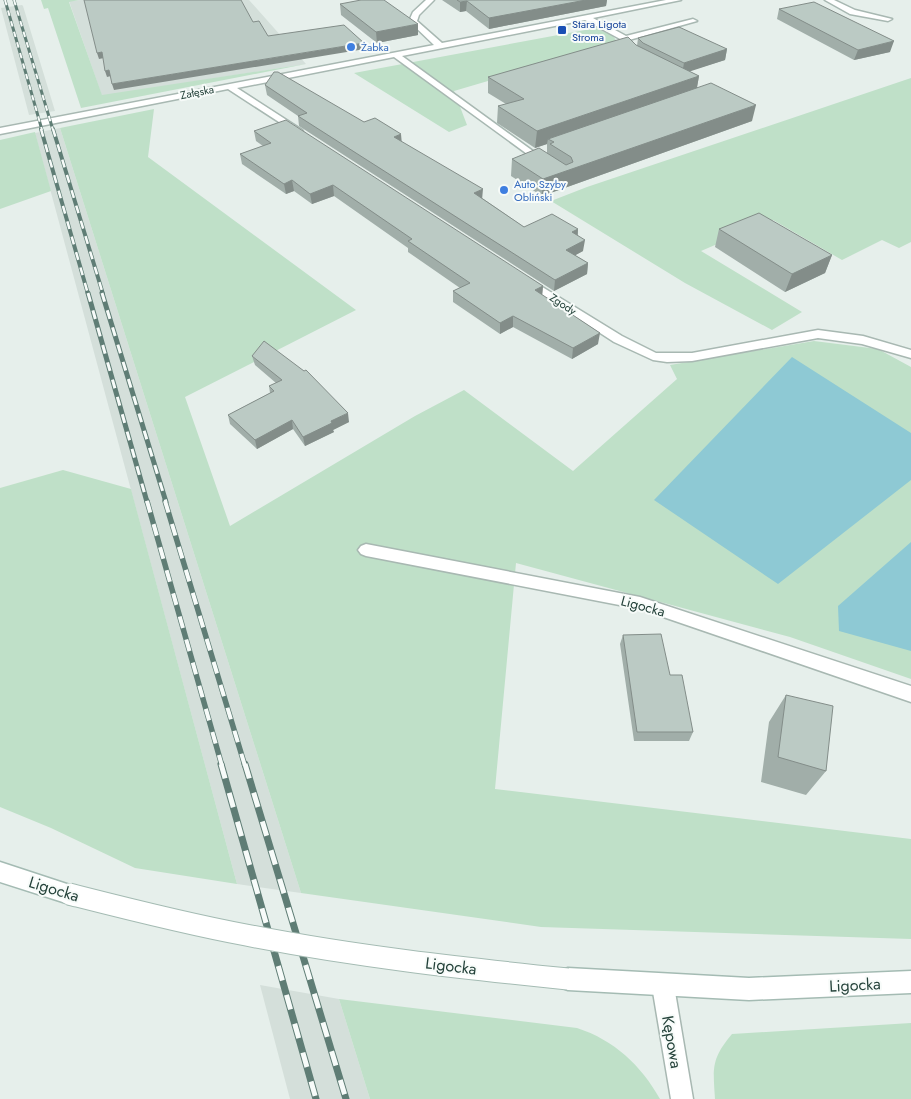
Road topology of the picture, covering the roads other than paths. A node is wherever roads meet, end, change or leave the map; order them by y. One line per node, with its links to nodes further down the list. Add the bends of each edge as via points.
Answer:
1 (430, 0): 10 (street, via 413,21)
2 (677, 0): 5 (street, Załęska)
3 (829, 0): 7 (street, via 853,12)
4 (609, 3): 5 (street)
5 (623, 11): 6 (street, Załęska)
6 (587, 18): 9 (street); 10 (street, Załęska)
7 (888, 19)
8 (693, 21): 9 (street)
9 (625, 39): 12 (street, via 629,49)
10 (440, 46): 11 (street, Załęska)
11 (395, 54): 13 (street, Załęska); 16 (street, via 536,153)
12 (644, 60)
13 (230, 86): 14 (street, Załęska); 15 (street)
14 (0, 131)
15 (313, 141)
16 (556, 172)
17 (520, 277): 18 (street, Zgody, via 618,339 653,356 692,357 818,334 863,340)
18 (911, 354)
19 (366, 550): 20 (street, Ligocka, via 640,603)
20 (911, 694)
21 (0, 872): 23 (street, Ligocka, bridge, via 69,894 271,940 395,959 568,979)
22 (911, 982): 23 (street, Ligocka, via 749,989)
23 (663, 986): 24 (street, Kępowa)
24 (682, 1099)

